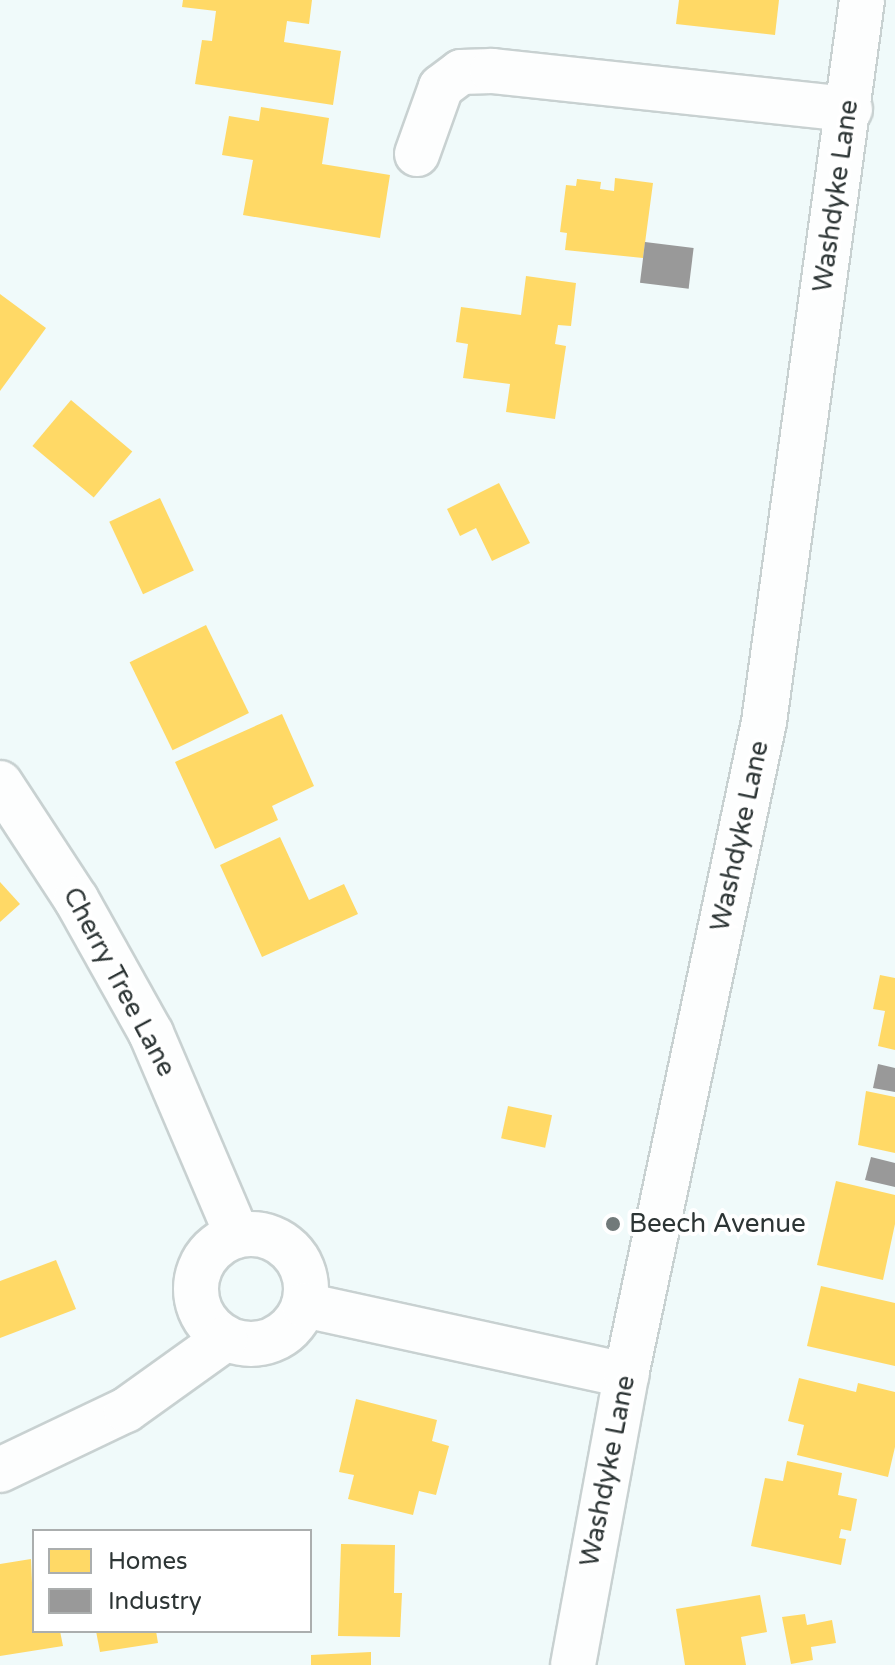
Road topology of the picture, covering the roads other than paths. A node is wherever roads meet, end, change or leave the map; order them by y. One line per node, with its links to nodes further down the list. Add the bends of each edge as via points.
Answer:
1 (862, 0): 2 (street, Washdyke Lane)
2 (850, 109): 3 (street, via 461,72 441,87); 8 (street, Washdyke Lane, via 764,722)
3 (417, 154)
4 (0, 783): 5 (street, Cherry Tree Lane, via 76,899 151,1033)
5 (237, 1235): 6 (street, via 270,1237 297,1257 307,1289); 7 (street, via 206,1256 197,1283 200,1311)
6 (304, 1305): 7 (street, via 297,1320 272,1340 241,1344); 8 (street)
7 (225, 1339): 9 (street, via 126,1410)
8 (626, 1375): 10 (street, Washdyke Lane)
9 (0, 1470)
10 (573, 1665)

